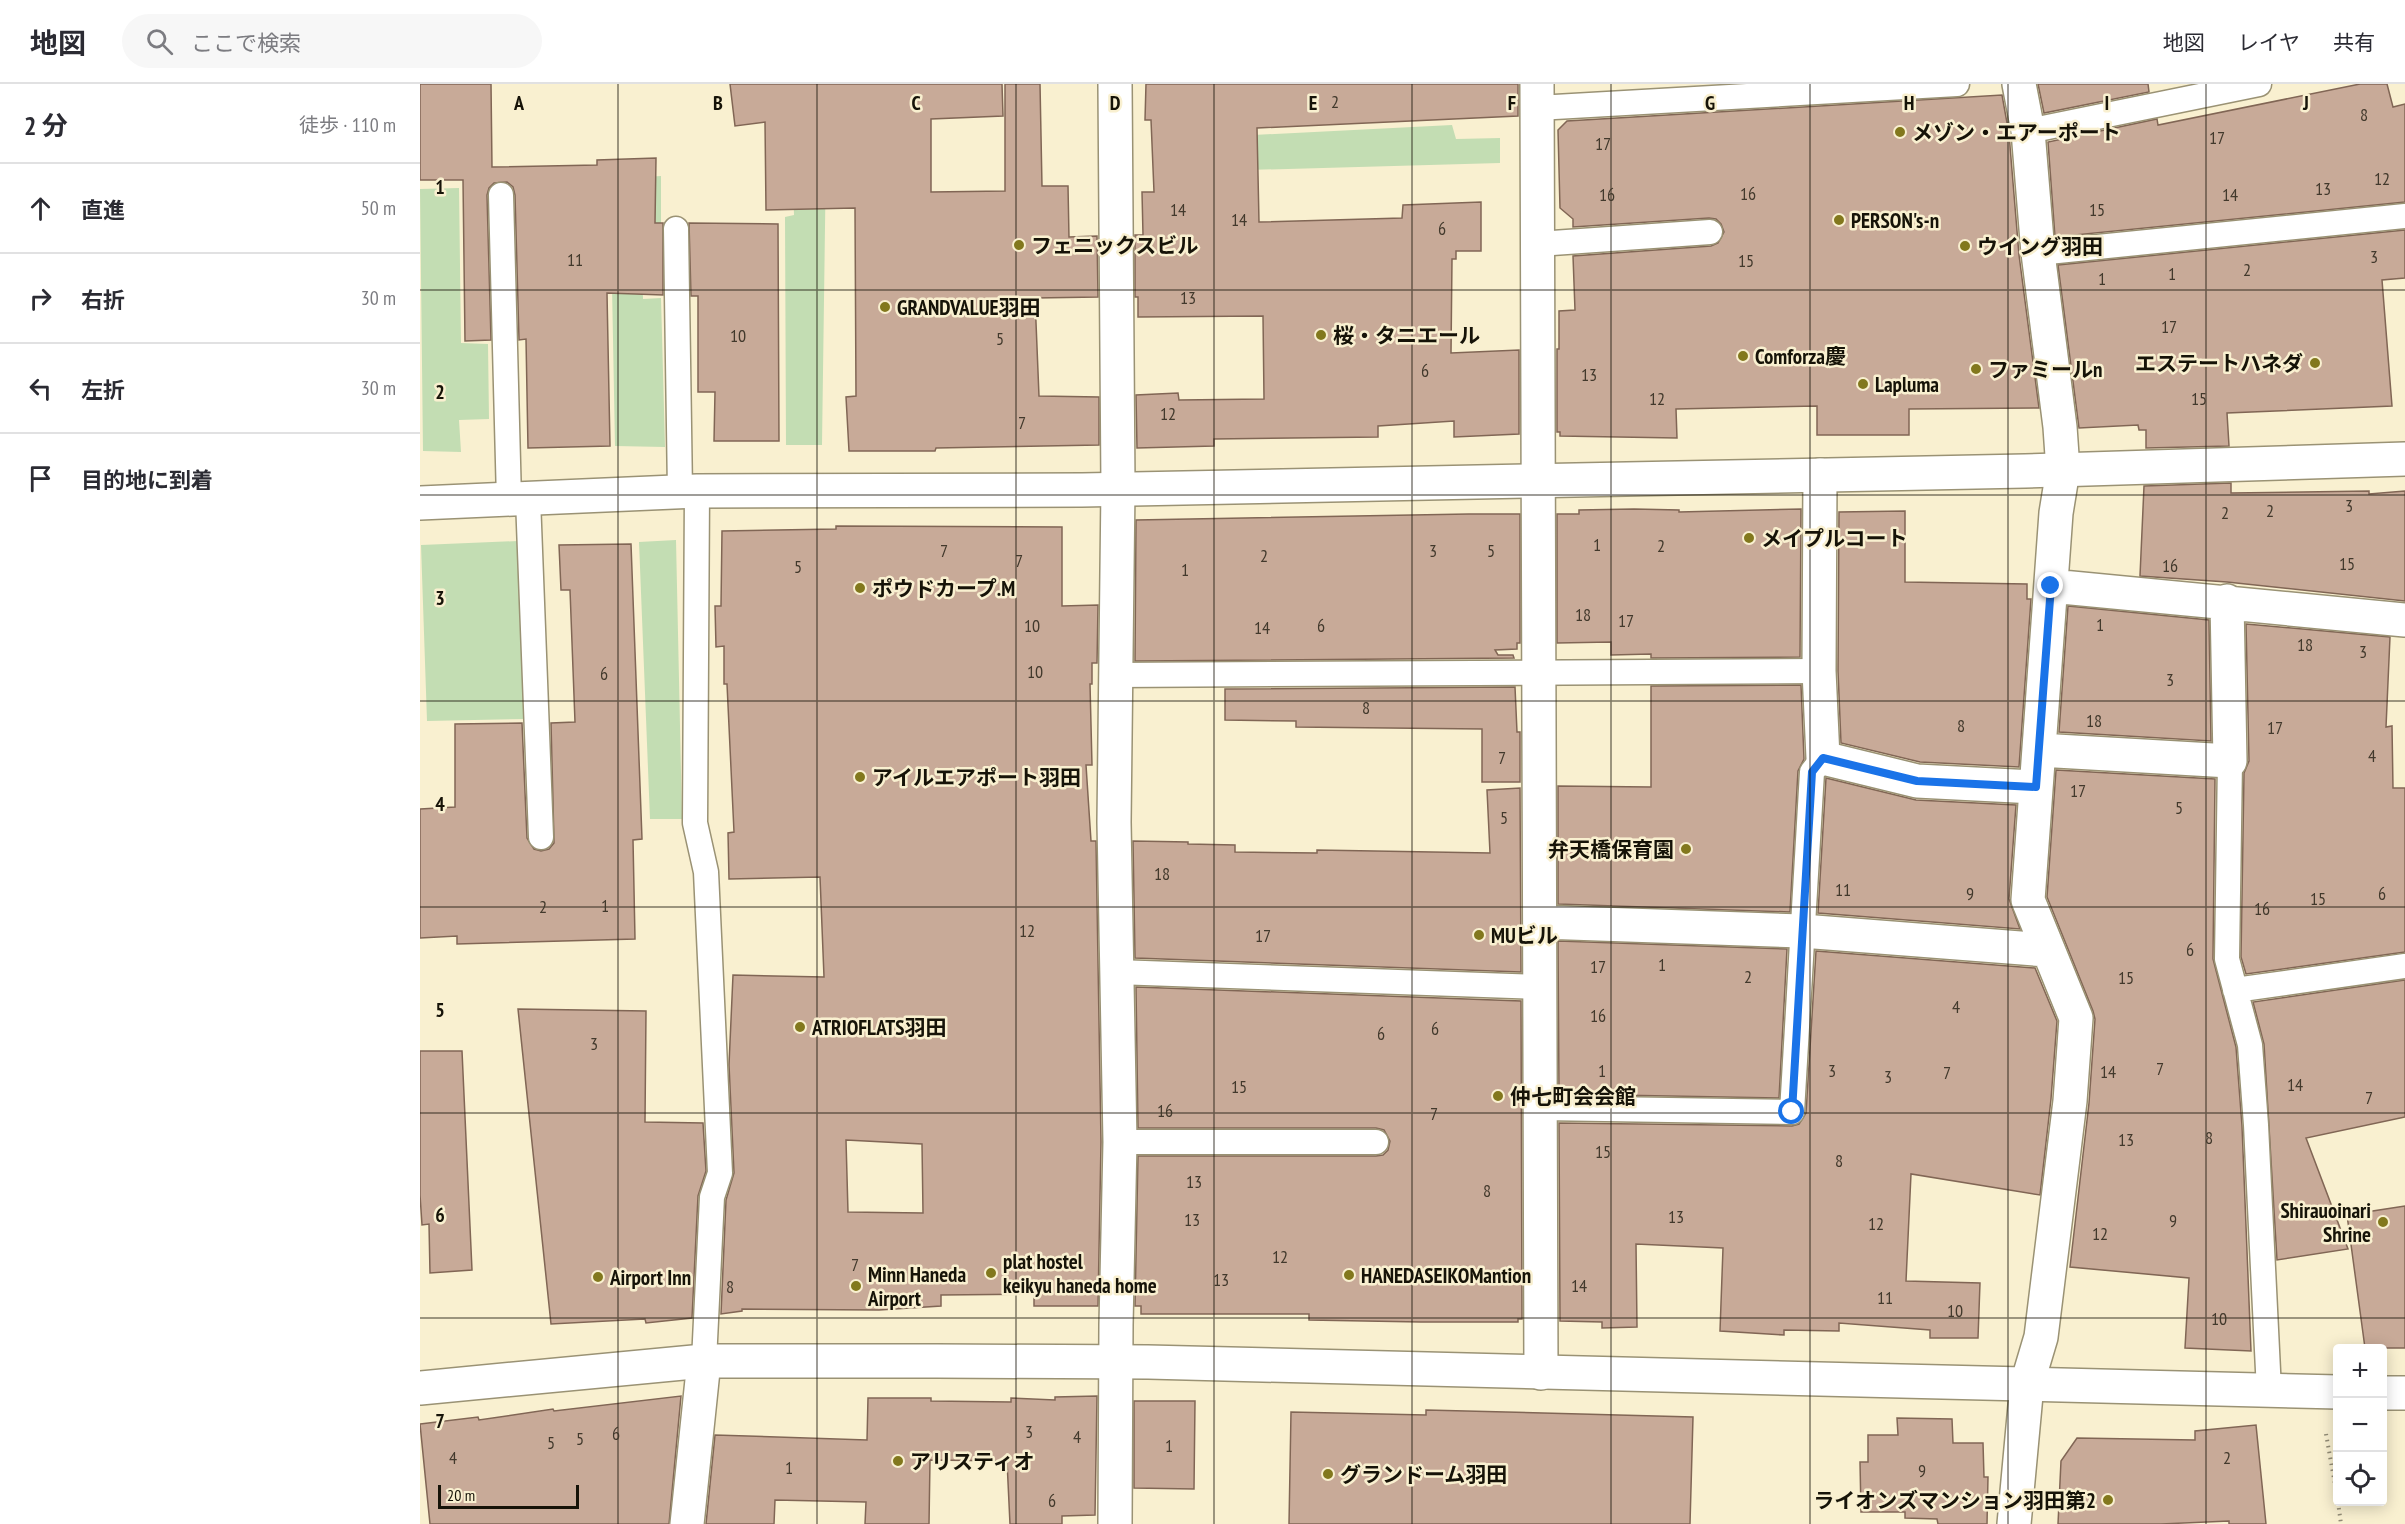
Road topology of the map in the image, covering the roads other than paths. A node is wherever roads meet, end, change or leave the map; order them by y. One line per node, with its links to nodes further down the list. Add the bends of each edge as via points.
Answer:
1 (1115, 84): 17 (street)
2 (1957, 84): 5 (lane)
3 (2019, 84): 6 (street)
4 (2259, 84): 6 (lane)
5 (1537, 96): 11 (street)
6 (2028, 131): 12 (street)
7 (501, 195): 19 (lane)
8 (2405, 216): 12 (lane)
9 (676, 229): 18 (lane)
10 (1710, 232): 11 (lane)
11 (1538, 244): 16 (street)
12 (2038, 253): 14 (street)
13 (2405, 459): 14 (street)
14 (2063, 470): 15 (street); 21 (street)
15 (1820, 475): 16 (street); 24 (street)
16 (1539, 480): 17 (street); 25 (street)
17 (1118, 488): 18 (street); 26 (street)
18 (688, 492): 19 (street); 42 (lane, via 695,823 706,872 720,1173 712,1197)
19 (518, 499): 20 (street); 31 (lane)
20 (420, 503)
21 (2051, 586): 22 (street); 27 (street)
22 (2227, 602): 23 (street); 29 (street)
23 (2405, 620)
24 (1819, 671): 25 (lane); 28 (street)
25 (1540, 672): 26 (lane); 32 (street)
26 (1116, 675): 36 (street)
27 (2039, 750): 29 (street); 30 (street)
28 (1823, 758): 30 (street, via 1917,781); 33 (lane, via 1812,772)
29 (2230, 761): 38 (lane, via 2227,960)
30 (2036, 787): 34 (street, via 2028,900)
31 (540, 837)
32 (1541, 922): 33 (street); 37 (street)
33 (1802, 931): 34 (street); 39 (lane, via 1792,1112)
34 (2047, 950): 45 (street, via 2076,1018 2070,1101 2041,1337)
35 (2405, 966): 38 (lane)
36 (1116, 972): 37 (lane); 40 (street)
37 (1541, 987): 39 (street)
38 (2235, 990): 47 (lane, via 2250,1045)
39 (1541, 1108): 44 (street)
40 (1120, 1142): 41 (lane); 43 (street)
41 (1376, 1142)
42 (704, 1360): 43 (street); 46 (street); 51 (street)
43 (1116, 1361): 44 (street); 52 (street)
44 (1541, 1373): 45 (street)
45 (2027, 1384): 47 (street); 53 (street)
46 (420, 1388)
47 (2269, 1391): 48 (street)
48 (2328, 1392)
49 (2387, 1393): 50 (street)
50 (2405, 1393)
51 (687, 1524)
52 (1116, 1524)
53 (2014, 1524)

